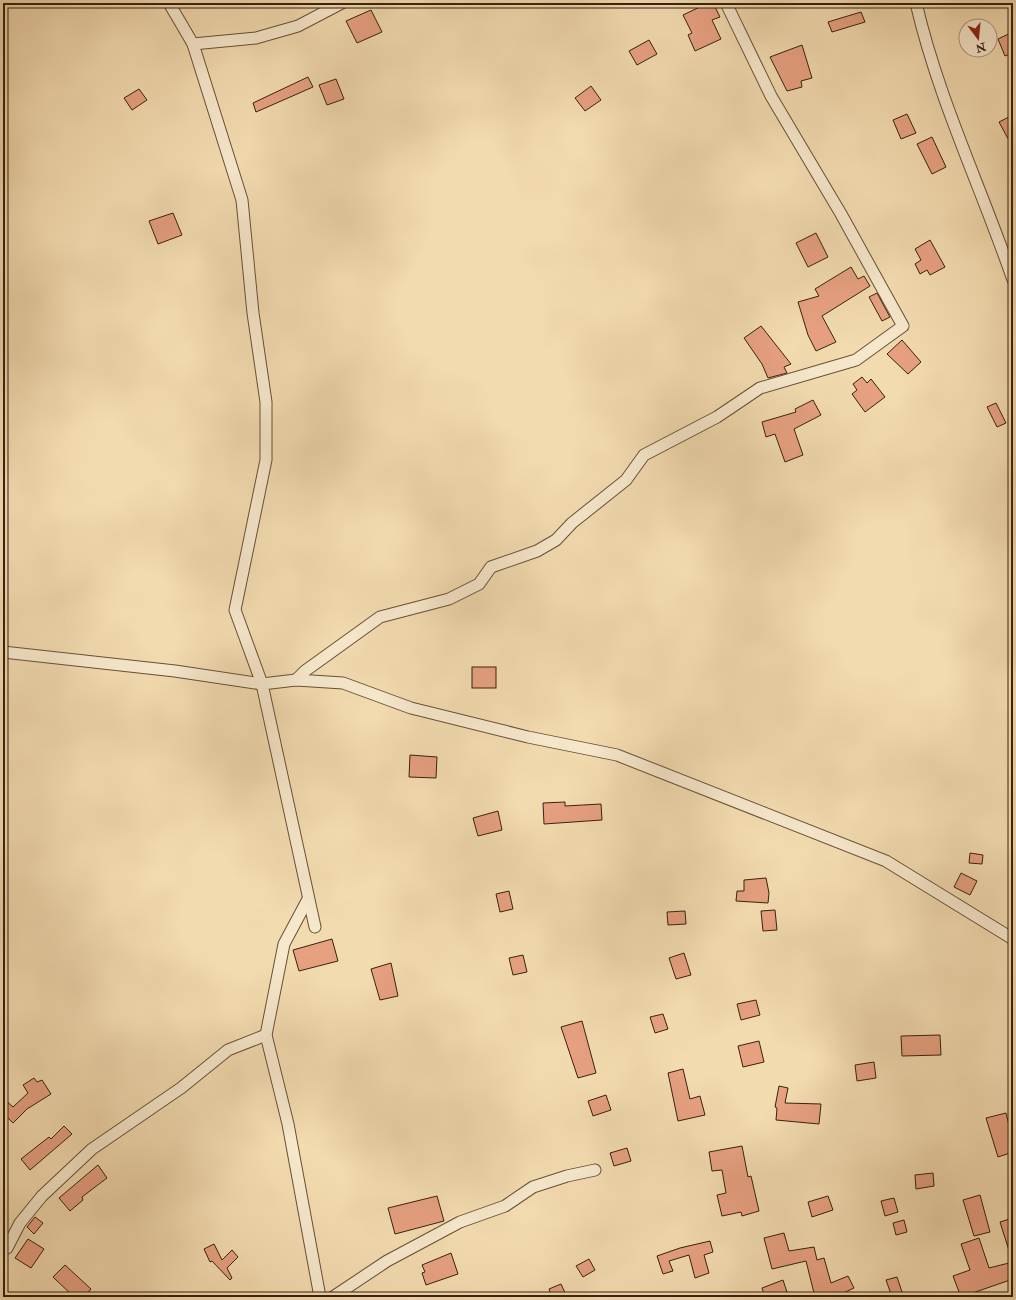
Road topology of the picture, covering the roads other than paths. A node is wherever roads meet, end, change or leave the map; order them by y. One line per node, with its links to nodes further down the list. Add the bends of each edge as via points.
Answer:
1 (169, 3): 5 (street)
2 (342, 3): 5 (street, via 298,26 256,38)
3 (726, 3): 8 (street, via 771,96 903,326 856,360 760,388 717,417 644,455 626,480 572,523 556,540 537,551 491,567 479,584 449,599 380,617)
4 (916, 3): 6 (street, via 927,46)
5 (193, 44): 9 (street, via 242,200 253,313 266,402 266,460 235,610)
6 (1013, 280)
7 (3, 652): 9 (street, via 175,671)
8 (296, 680): 9 (street); 12 (street, via 343,683 411,708 528,738 616,755 886,861)
9 (262, 684): 10 (street)
10 (308, 899): 11 (street); 13 (street, via 284,944)
11 (315, 927)
12 (1013, 939)
13 (266, 1035): 15 (street, via 228,1050 181,1088 92,1149 42,1196 20,1223); 16 (street, via 288,1124)
14 (595, 1170): 17 (street, via 532,1187 505,1206 460,1222 387,1261)
15 (7, 1248)
16 (320, 1297)
17 (333, 1297)

